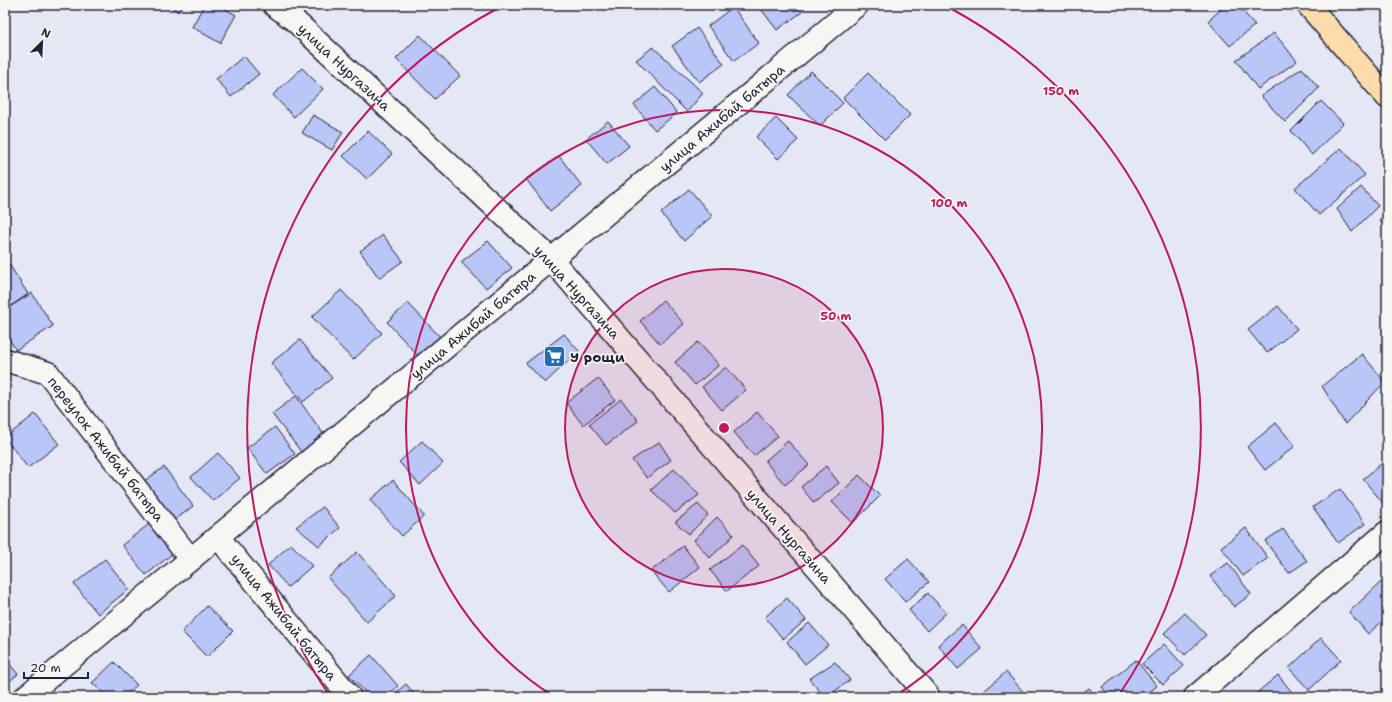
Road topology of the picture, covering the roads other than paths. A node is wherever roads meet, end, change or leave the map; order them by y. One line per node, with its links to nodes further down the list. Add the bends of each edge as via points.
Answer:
1 (274, 5): 5 (street, улица Нургазина, via 294,20)
2 (857, 5): 5 (street, улица Ажибай батыра)
3 (1308, 5): 4 (main road)
4 (1387, 97)
5 (552, 260): 8 (street, улица Ажибай батыра); 12 (street, улица Нургазина)
6 (5, 360): 9 (street, переулок Ажибай батыра, via 48,373)
7 (1387, 532): 13 (street)
8 (218, 537): 9 (street, улица Ажибай батыра); 11 (street, улица Ажибай батыра)
9 (191, 560): 10 (street, улица Ажибай батыра)
10 (25, 697)
11 (350, 697)
12 (929, 697)
13 (1195, 697)

